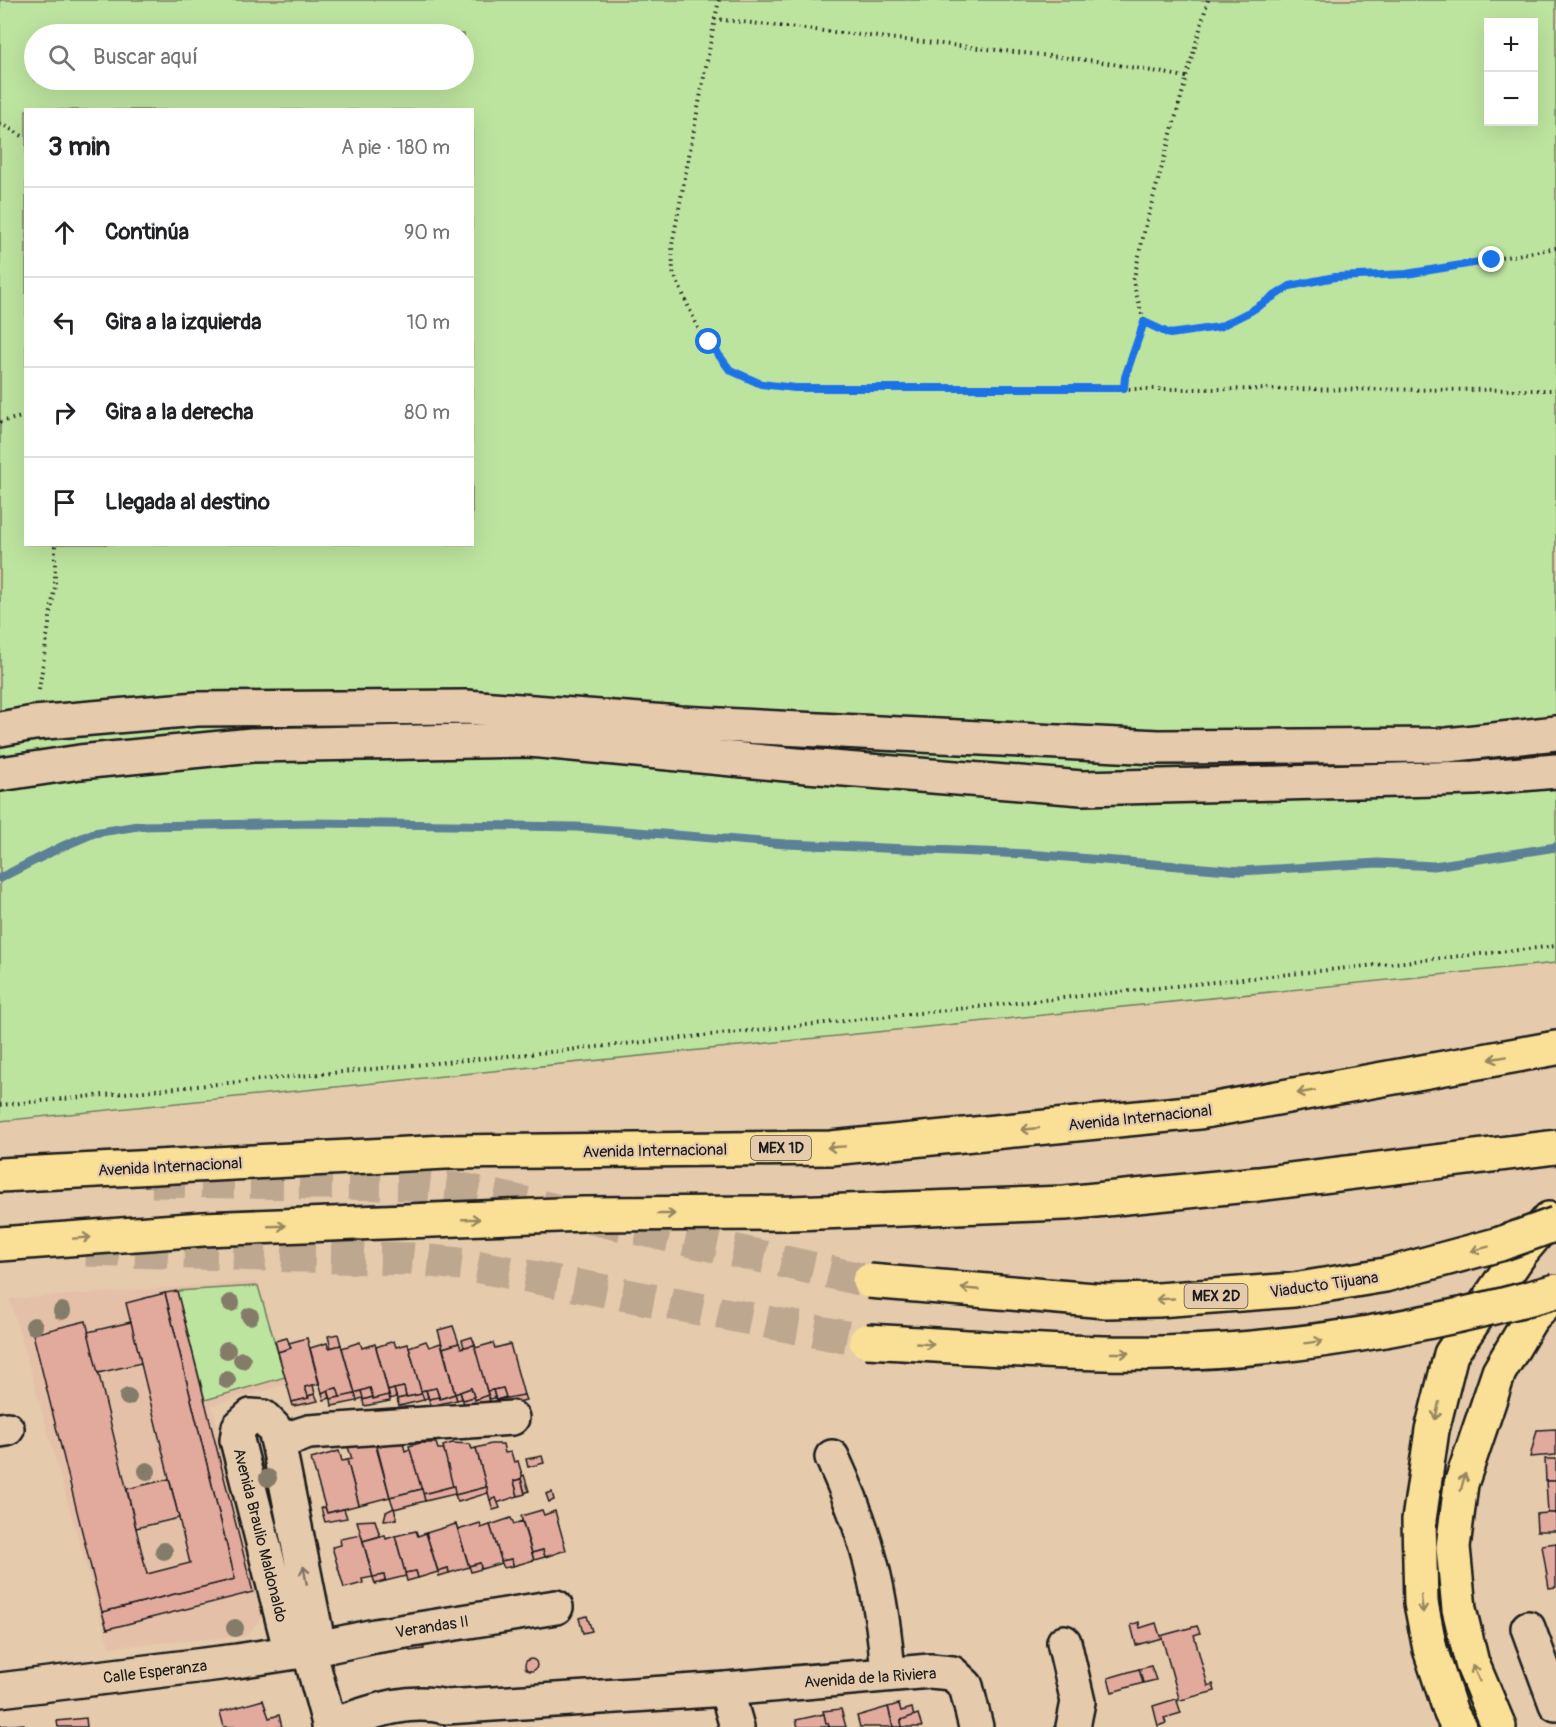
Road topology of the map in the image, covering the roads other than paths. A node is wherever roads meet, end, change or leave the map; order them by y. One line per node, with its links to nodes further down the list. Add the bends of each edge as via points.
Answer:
1 (34, 723): 2 (street); 3 (street, via 197,709 466,707 680,723 1158,747 1446,745); 4 (street)
2 (0, 729)
3 (1556, 733)
4 (44, 768): 5 (street, via 252,745 530,740 1082,788 1474,778); 6 (street)
5 (1556, 771)
6 (0, 774)
7 (1556, 1048): 9 (highway, Avenida Internacional / MEX 1D, one-way to 9, via 1199,1112 853,1146 446,1152)
8 (1556, 1147): 12 (highway, one-way to 8, via 203,1229 584,1214 792,1213 1065,1203)
9 (0, 1175)
10 (1556, 1211): 32 (highway, one-way to 32, via 1522,1251 1450,1354 1432,1430 1419,1520 1421,1603 1430,1649 1450,1713)
11 (1556, 1224): 13 (highway, Viaducto Tijuana / MEX 2D, one-way to 13, bridge, via 1500,1244 1385,1275 1294,1290 1107,1301)
12 (0, 1244)
13 (869, 1281)
14 (1556, 1292): 15 (highway, one-way to 14, bridge, via 1109,1353 1302,1344 1399,1329); 33 (highway, one-way to 14, via 1472,1664 1459,1609 1453,1547 1461,1484 1499,1372 1531,1318)
15 (866, 1341)
16 (512, 1418): 21 (street, Avenida Braulio Maldonaldo, via 309,1432 278,1443 274,1428 263,1417 251,1416 239,1427 237,1440 288,1641)
17 (832, 1457): 22 (street, via 869,1552 885,1629)
18 (556, 1607): 21 (street, Verandas II, via 366,1637)
19 (1528, 1628): 25 (street)
20 (1064, 1642): 31 (street, via 1078,1702)
21 (309, 1650): 24 (street, Calle Esperanza); 27 (street)
22 (888, 1674): 23 (street, Avenida de la Riviera); 30 (street, Avenida de la Riviera, via 952,1673 966,1686)
23 (726, 1689): 26 (street, Avenida de la Riviera); 29 (street)
24 (0, 1690)
25 (1556, 1704)
26 (446, 1707): 27 (street, Avenida de la Riviera, via 431,1703 392,1707); 28 (street, via 434,1721)
27 (329, 1726)
28 (419, 1727)
29 (736, 1727)
30 (976, 1727)
31 (1072, 1727)
32 (1459, 1727)
33 (1499, 1727)

